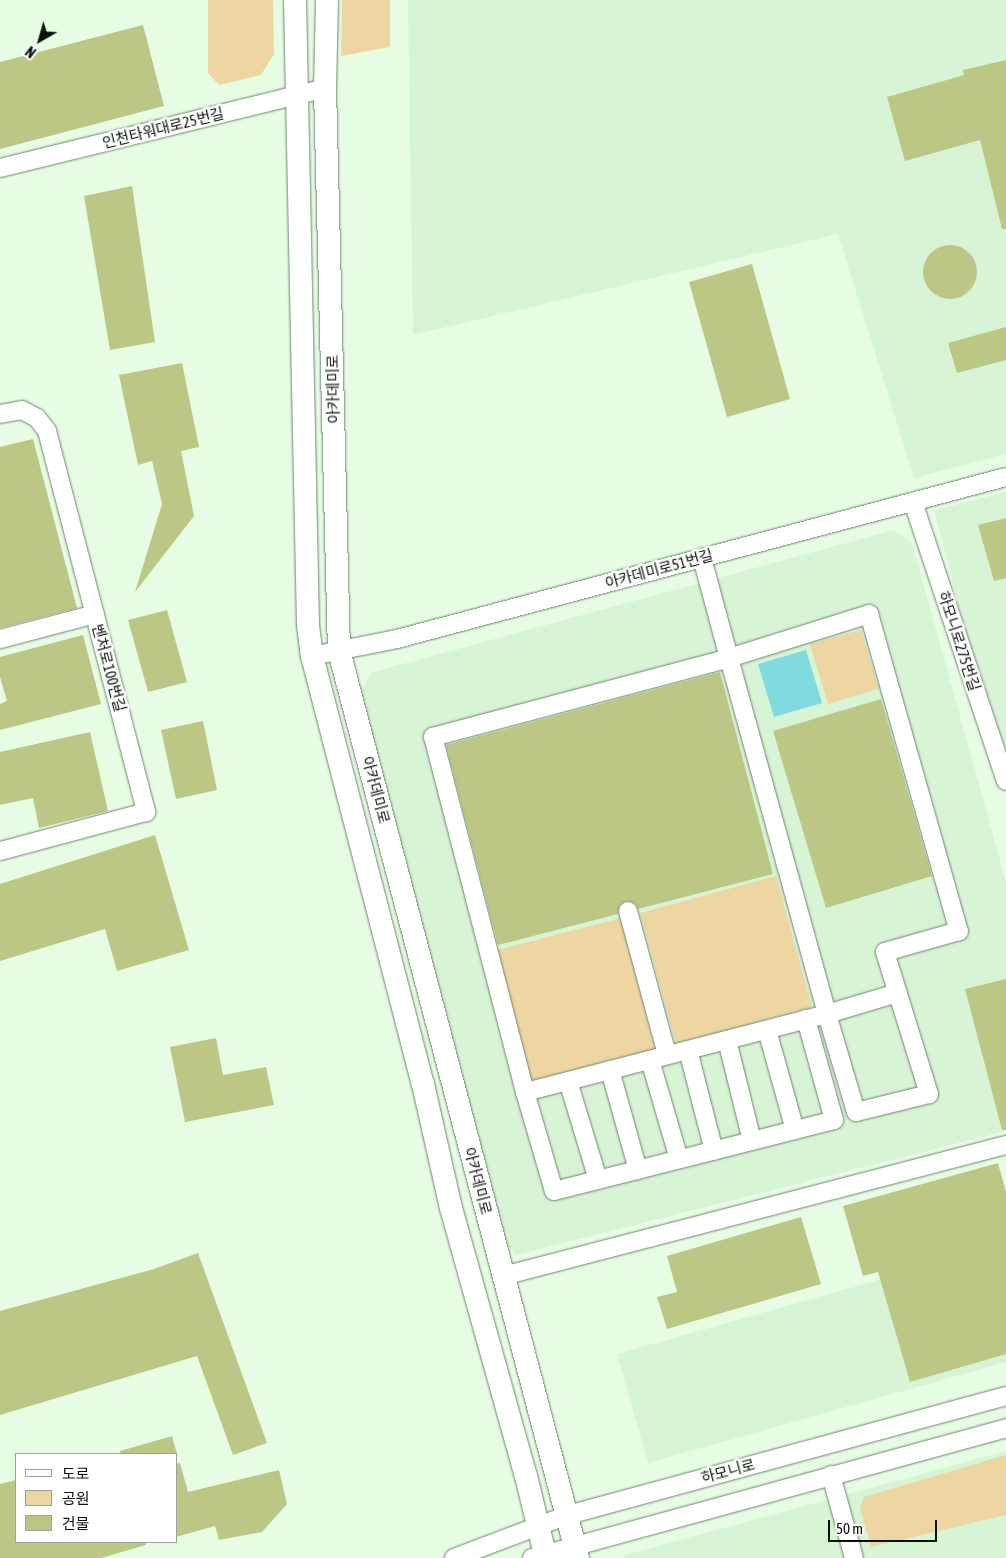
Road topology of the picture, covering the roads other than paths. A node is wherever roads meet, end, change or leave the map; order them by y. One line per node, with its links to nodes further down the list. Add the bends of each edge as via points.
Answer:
1 (294, 0): 4 (main road, 아카데미로)
2 (327, 0): 3 (main road, 아카데미로)
3 (325, 88): 4 (street, 인천타워대로25번길); 12 (main road, 아카데미로)
4 (296, 95): 5 (street, 인천타워대로25번길); 13 (main road, 아카데미로)
5 (0, 168)
6 (0, 414): 10 (street, 벤처로100번길, via 22,410 37,418 48,431)
7 (1006, 478): 8 (street, 아카데미로51번길)
8 (913, 502): 9 (street, 아카데미로51번길); 15 (street, 하모니로275번길)
9 (702, 558): 12 (street, 아카데미로51번길, via 397,639); 14 (street)
10 (95, 614): 11 (street); 16 (street, 벤처로100번길, via 146,812)
11 (0, 639)
12 (339, 651): 13 (street, 아카데미로51번길); 36 (main road, 아카데미로)
13 (312, 656): 41 (main road, 아카데미로, via 452,1208)
14 (729, 658): 18 (street, via 869,614 959,931 886,952); 19 (street); 28 (street, via 433,736)
15 (1006, 781)
16 (0, 851)
17 (628, 911): 24 (street)
18 (898, 993): 19 (street); 19 (street, via 929,1094 856,1112)
19 (827, 1014): 20 (street)
20 (806, 1019): 21 (street); 29 (street, via 834,1120)
21 (767, 1030): 22 (street); 29 (street)
22 (727, 1040): 23 (street); 30 (street)
23 (688, 1050): 24 (street); 32 (street)
24 (667, 1055): 25 (street)
25 (650, 1060): 26 (street); 33 (street)
26 (610, 1070): 27 (street); 34 (street)
27 (568, 1081): 28 (street); 35 (street)
28 (525, 1092): 35 (street, via 554,1191)
29 (795, 1130): 30 (street)
30 (752, 1141): 32 (street)
31 (1006, 1145): 36 (street)
32 (714, 1151): 33 (street)
33 (679, 1159): 34 (street)
34 (638, 1170): 35 (street)
35 (598, 1180)
36 (503, 1276): 40 (main road, 아카데미로)
37 (1006, 1396): 40 (street, 하모니로)
38 (1006, 1428): 39 (street, 하모니로)
39 (831, 1475): 42 (street, 하모니로); 45 (street)
40 (568, 1515): 41 (street, 하모니로); 42 (main road, 아카데미로)
41 (538, 1524): 43 (main road, 아카데미로); 44 (street, 하모니로)
42 (576, 1551): 43 (street, 하모니로)
43 (541, 1556)
44 (454, 1558)
45 (854, 1558)

